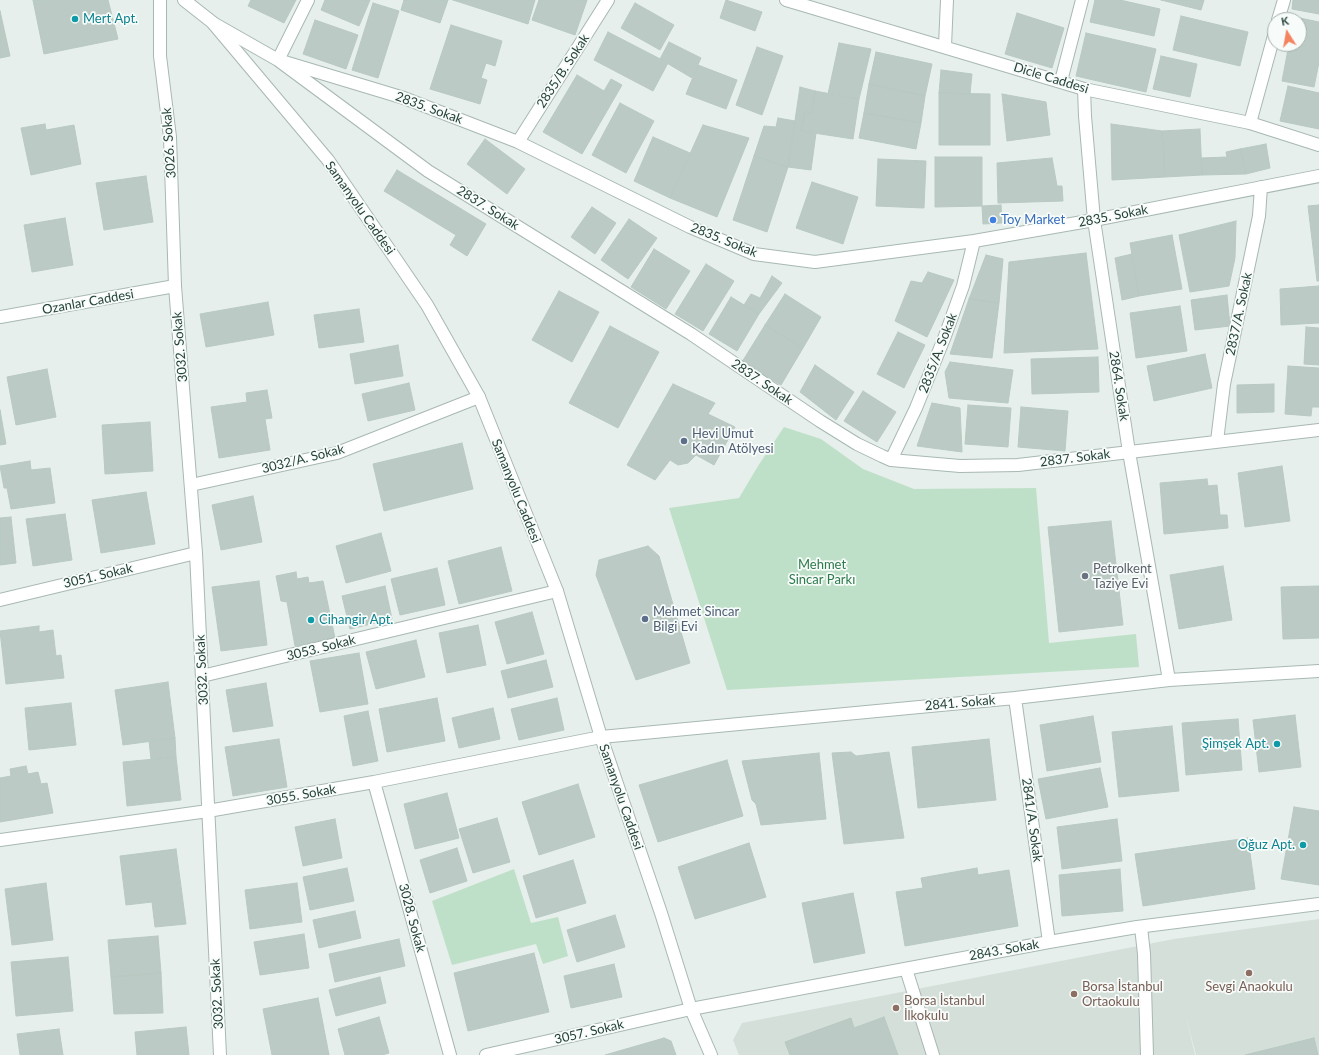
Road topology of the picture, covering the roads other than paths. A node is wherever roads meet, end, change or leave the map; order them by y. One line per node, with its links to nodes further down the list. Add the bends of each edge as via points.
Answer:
1 (160, 0): 23 (street, 3026. Sokak, via 160,56 170,137)
2 (184, 0): 10 (street, Samanyolu Caddesi)
3 (308, 0): 13 (street)
4 (608, 0): 17 (street, 2835/B. Sokak)
5 (786, 0): 11 (street, Dicle Caddesi)
6 (947, 0): 11 (street)
7 (1082, 0): 14 (street)
8 (1284, 0): 9 (street)
9 (1280, 12)
10 (212, 22): 13 (street, 2835. Sokak); 25 (street, Samanyolu Caddesi, via 328,160 427,305)
11 (945, 46): 14 (street, Dicle Caddesi)
12 (1270, 52): 16 (street)
13 (278, 60): 17 (street, 2835. Sokak, via 404,98); 29 (street, 2837. Sokak, via 428,171 691,334 826,425)
14 (1061, 81): 15 (street, Dicle Caddesi)
15 (1084, 89): 16 (street, Dicle Caddesi); 21 (street, 2864. Sokak)
16 (1250, 123): 18 (street, Dicle Caddesi)
17 (518, 142): 22 (street, 2835. Sokak, via 690,227 754,254 816,262)
18 (1319, 145)
19 (1319, 176): 20 (street, 2835. Sokak)
20 (1261, 188): 21 (street, 2835. Sokak); 27 (street, 2837/A. Sokak, via 1259,216 1227,369)
21 (1094, 220): 22 (street, 2835. Sokak); 28 (street, 2864. Sokak)
22 (974, 242): 29 (street, 2835/A. Sokak, via 963,286 945,336 916,408)
23 (175, 286): 24 (street, Ozanlar Caddesi); 30 (street, 3032. Sokak)
24 (0, 317)
25 (478, 397): 30 (street, 3032/A. Sokak, via 338,453); 32 (street, Samanyolu Caddesi)
26 (1319, 430): 27 (street, 2837. Sokak)
27 (1217, 440): 28 (street, 2837. Sokak)
28 (1129, 452): 29 (street, 2837. Sokak, via 1018,465 960,466); 36 (street, 2864. Sokak)
29 (890, 460)
30 (192, 485): 31 (street, 3032. Sokak)
31 (196, 553): 33 (street, 3051. Sokak); 35 (street, 3032. Sokak)
32 (557, 591): 35 (street, 3053. Sokak); 38 (street, Samanyolu Caddesi)
33 (0, 600)
34 (1319, 671): 36 (street, 2841. Sokak)
35 (202, 676): 40 (street, 3032. Sokak)
36 (1169, 680): 37 (street, 2841. Sokak)
37 (1015, 698): 38 (street, 2841. Sokak); 44 (street, 2841/A. Sokak)
38 (600, 737): 39 (street, 3055. Sokak); 46 (street, Samanyolu Caddesi, via 661,913)
39 (374, 782): 40 (street, 3055. Sokak); 48 (street, 3028. Sokak)
40 (208, 811): 41 (street, 3055. Sokak); 47 (street, 3032. Sokak)
41 (0, 840)
42 (1319, 904): 43 (street, 2843. Sokak)
43 (1141, 926): 44 (street, 2843. Sokak); 52 (street)
44 (1049, 942): 45 (street, 2843. Sokak)
45 (906, 969): 46 (street, 2843. Sokak); 51 (street)
46 (691, 1009): 49 (street, 3057. Sokak); 50 (street, Samanyolu Caddesi)
47 (220, 1055)
48 (450, 1055)
49 (486, 1055)
50 (711, 1055)
51 (933, 1055)
52 (1147, 1055)

